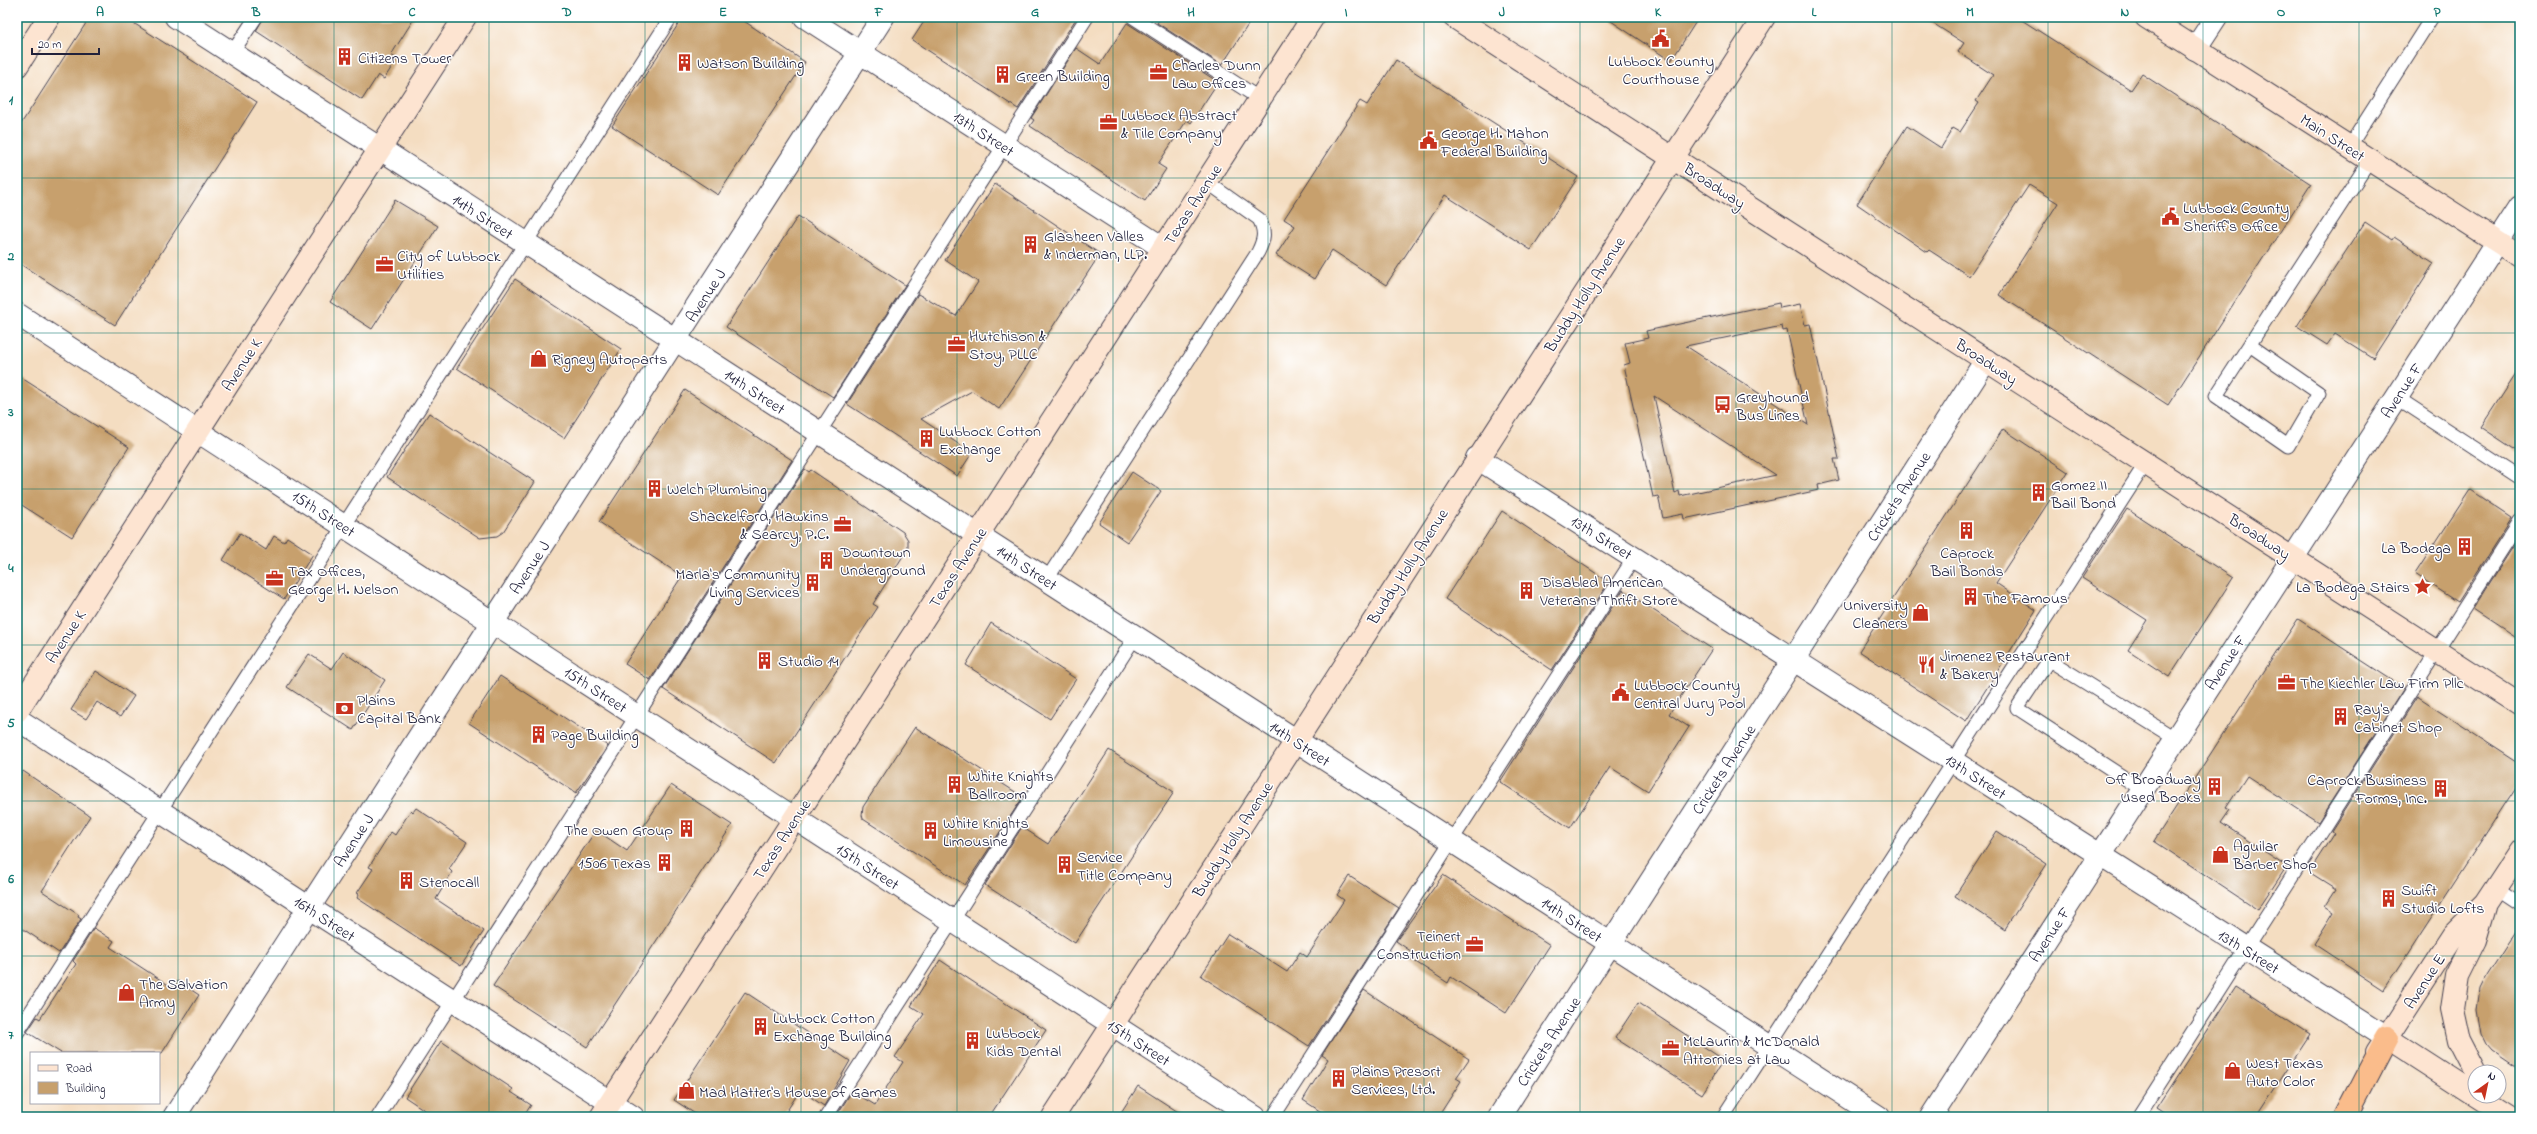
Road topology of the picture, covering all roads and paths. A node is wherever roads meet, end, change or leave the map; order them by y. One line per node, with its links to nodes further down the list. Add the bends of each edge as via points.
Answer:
1 (49, 17): 19 (main road)
2 (176, 17): 18 (street, 14th Street)
3 (256, 17): 18 (lane)
4 (465, 17): 23 (main road, Avenue K)
5 (671, 17): 28 (lane)
6 (805, 17): 17 (street, 13th Street)
7 (883, 17): 17 (street, Avenue J)
8 (1086, 17): 21 (lane)
9 (1133, 17): 20 (lane)
10 (1313, 17): 20 (main road, Texas Avenue)
11 (1454, 17): 24 (main road, Broadway)
12 (1764, 17): 24 (main road, Buddy Holly Avenue)
13 (2146, 17): 16 (main road, Main Street)
14 (2216, 17): 16 (street)
15 (2432, 17): 22 (lane)
16 (2195, 49): 22 (main road, Main Street)
17 (860, 52): 21 (street, 13th Street); 33 (street, Avenue J)
18 (232, 53): 23 (street, 14th Street)
19 (17, 66)
20 (1260, 99): 26 (main road, Texas Avenue)
21 (1003, 145): 30 (street, 13th Street); 38 (lane)
22 (2349, 147): 25 (main road, Main Street)
23 (380, 149): 28 (street, 14th Street); 37 (main road, Avenue K)
24 (1672, 158): 35 (main road, Broadway); 39 (main road, Buddy Holly Avenue)
25 (2370, 160): 29 (main road, Main Street); 34 (lane)
26 (1206, 182): 30 (main road, Texas Avenue); 47 (lane, via 1259,220 1264,228 1265,239)
27 (2520, 207): 29 (street, Avenue F)
28 (524, 242): 33 (street, 14th Street); 43 (lane)
29 (2498, 242): 31 (main road, Main Street); 36 (street, Avenue F)
30 (1163, 248): 44 (main road, Texas Avenue)
31 (2520, 256)
32 (17, 314): 37 (street, 15th Street)
33 (676, 340): 38 (street, 14th Street); 48 (street, Avenue J)
34 (2251, 346): 34 (lane, via 2216,396 2288,446 2320,393)
35 (1986, 360): 40 (main road, Broadway); 51 (street, Crickets Avenue)
36 (2396, 397): 41 (lane); 45 (street, Avenue F)
37 (198, 431): 43 (street, 15th Street); 53 (main road, Avenue K)
38 (818, 432): 44 (street, 14th Street); 54 (lane)
39 (1478, 458): 46 (street, 13th Street); 57 (main road, Buddy Holly Avenue)
40 (2146, 463): 45 (main road, Broadway); 58 (lane)
41 (2520, 478)
42 (2520, 520): 50 (lane)
43 (344, 526): 48 (street, 15th Street); 60 (lane)
44 (978, 535): 47 (street, 14th Street); 61 (main road, Texas Avenue)
45 (2292, 557): 50 (main road, Broadway); 56 (street, Avenue F)
46 (1634, 558): 51 (street, 13th Street); 62 (lane)
47 (1047, 579): 49 (street, 14th Street)
48 (493, 623): 54 (street, 15th Street); 67 (street, Avenue J)
49 (1135, 636): 57 (street, 14th Street); 68 (lane)
50 (2436, 651): 52 (main road, Broadway); 70 (lane)
51 (1793, 660): 58 (street, 13th Street); 69 (street, Crickets Avenue)
52 (2520, 705)
53 (17, 711)
54 (637, 716): 61 (street, 15th Street); 71 (lane)
55 (17, 719): 60 (street, 16th Street)
56 (2176, 739): 59 (street, Avenue F); 59 (lane, via 2050,660 2017,708)
57 (1295, 740): 62 (street, 14th Street); 72 (main road, Buddy Holly Avenue)
58 (1952, 761): 64 (street, 13th Street); 75 (lane)
59 (2142, 790): 64 (street, Avenue F)
60 (160, 812): 67 (street, 16th Street); 73 (lane)
61 (795, 818): 68 (street, 15th Street); 80 (main road, Texas Avenue)
62 (1452, 841): 69 (street, 14th Street); 87 (lane)
63 (2520, 851): 65 (main road, Avenue E)
64 (2100, 855): 70 (street, 13th Street); 91 (street, Avenue F)
65 (2490, 896): 66 (lane); 74 (main road, Avenue E, via 2453,936); 76 (main road, via 2475,940 2458,976 2452,1009 2458,1041)
66 (2520, 904)
67 (309, 908): 71 (street, 16th Street); 81 (street, Avenue J)
68 (953, 921): 72 (street, 15th Street); 84 (lane)
69 (1611, 944): 75 (street, 14th Street); 88 (street, Crickets Avenue)
70 (2246, 949): 74 (street, 13th Street); 92 (lane)
71 (453, 1001): 80 (street, 16th Street); 82 (lane)
72 (1112, 1024): 85 (main road, Buddy Holly Avenue); 86 (street, 15th Street)
73 (17, 1033)
74 (2387, 1038): 77 (main road, 13th Street); 93 (main road, Avenue E); 94 (highway)
75 (1770, 1047): 89 (lane); 90 (street, 14th Street)
76 (2471, 1064)
77 (2467, 1090)
78 (2489, 1104): 95 (main road, 13th Street)
79 (2500, 1104): 95 (main road)
80 (606, 1110): 83 (street, 16th Street)
81 (174, 1117)
82 (378, 1117)
83 (633, 1117)
84 (826, 1117)
85 (1053, 1117)
86 (1256, 1117)
87 (1273, 1117)
88 (1499, 1117)
89 (1723, 1117)
90 (1879, 1117)
91 (1931, 1117)
92 (2138, 1117)
93 (2336, 1117)
94 (2346, 1117)
95 (2510, 1117)

